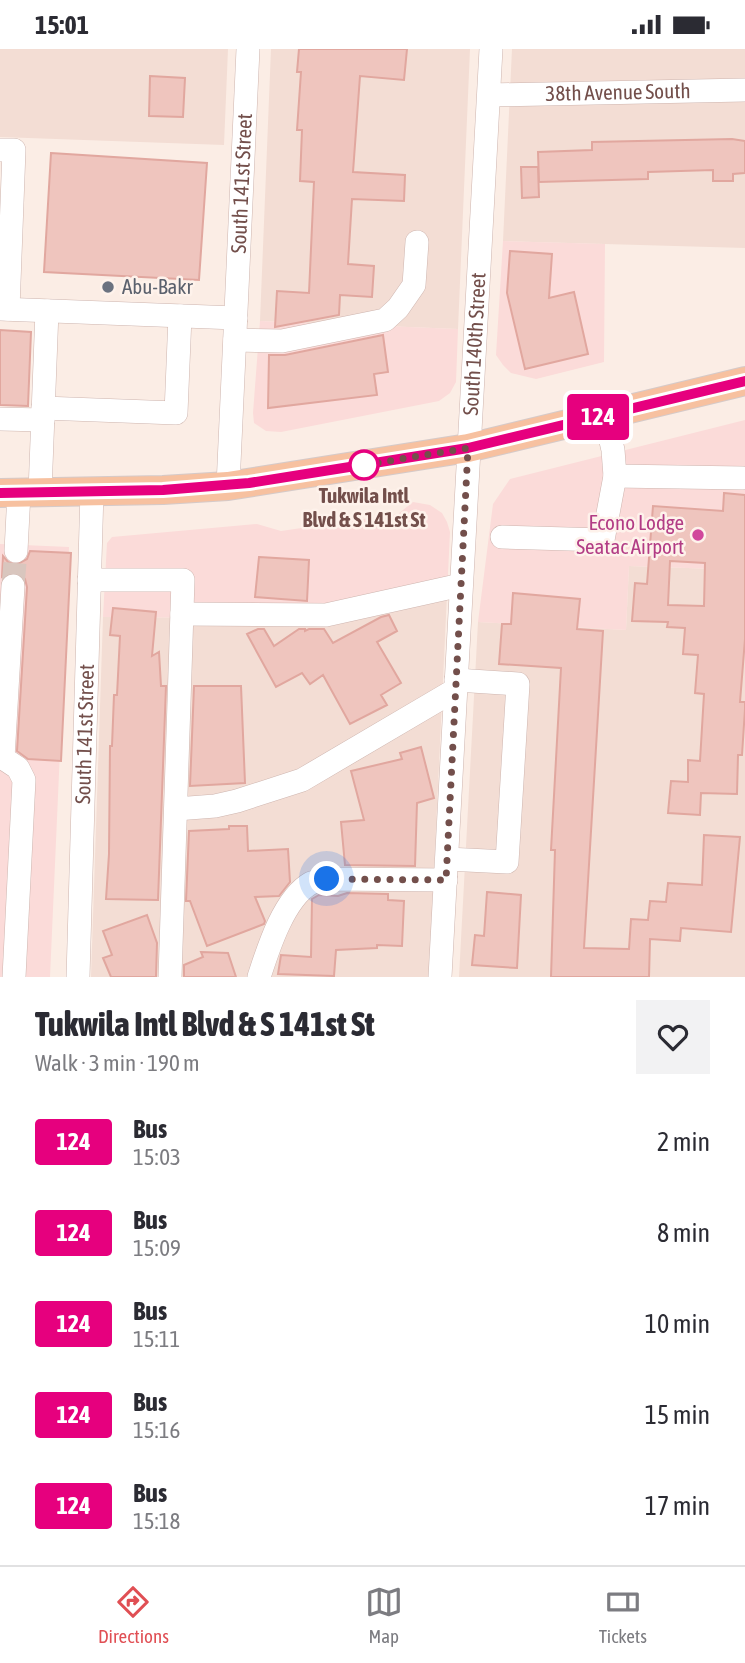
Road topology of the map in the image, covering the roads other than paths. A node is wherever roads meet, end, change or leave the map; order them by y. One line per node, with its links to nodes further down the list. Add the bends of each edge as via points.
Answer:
1 (248, 49): 10 (street, South 141st Street)
2 (491, 49): 4 (street, South 140th Street)
3 (745, 89): 4 (street, 38th Avenue South)
4 (490, 95): 15 (street, South 140th Street)
5 (0, 150): 7 (street, via 14,150)
6 (417, 242): 10 (street, via 414,285 385,320 282,341)
7 (4, 309): 8 (street)
8 (47, 310): 9 (street); 12 (street)
9 (180, 316): 10 (street); 12 (street, via 176,413)
10 (235, 329): 18 (street, South 141st Street)
11 (745, 381): 13 (main road)
12 (43, 414): 14 (street); 20 (street)
13 (605, 415): 15 (main road); 16 (street)
14 (0, 419)
15 (468, 448): 18 (main road); 24 (street, South 140th Street)
16 (615, 476): 17 (street); 21 (street, via 603,540)
17 (743, 478)
18 (228, 486): 19 (main road)
19 (92, 491): 20 (main road); 23 (street, South 141st Street)
20 (20, 493): 22 (street)
21 (502, 537)
22 (16, 551)
23 (89, 580): 26 (street, via 183,580); 32 (street, South 141st Street)
24 (461, 585): 26 (street, via 327,615); 27 (street, South 140th Street)
25 (13, 586): 28 (street)
26 (182, 614): 29 (street)
27 (456, 685): 29 (street, via 302,780 237,801); 30 (street, South 140th Street); 30 (street, via 518,684 507,862)
28 (1, 758): 31 (street, via 18,768 24,779)
29 (176, 809): 33 (street)
30 (446, 870): 34 (street, via 311,883 280,922); 35 (street, South 140th Street)
31 (14, 977)
32 (78, 977)
33 (170, 977)
34 (259, 977)
35 (440, 977)

